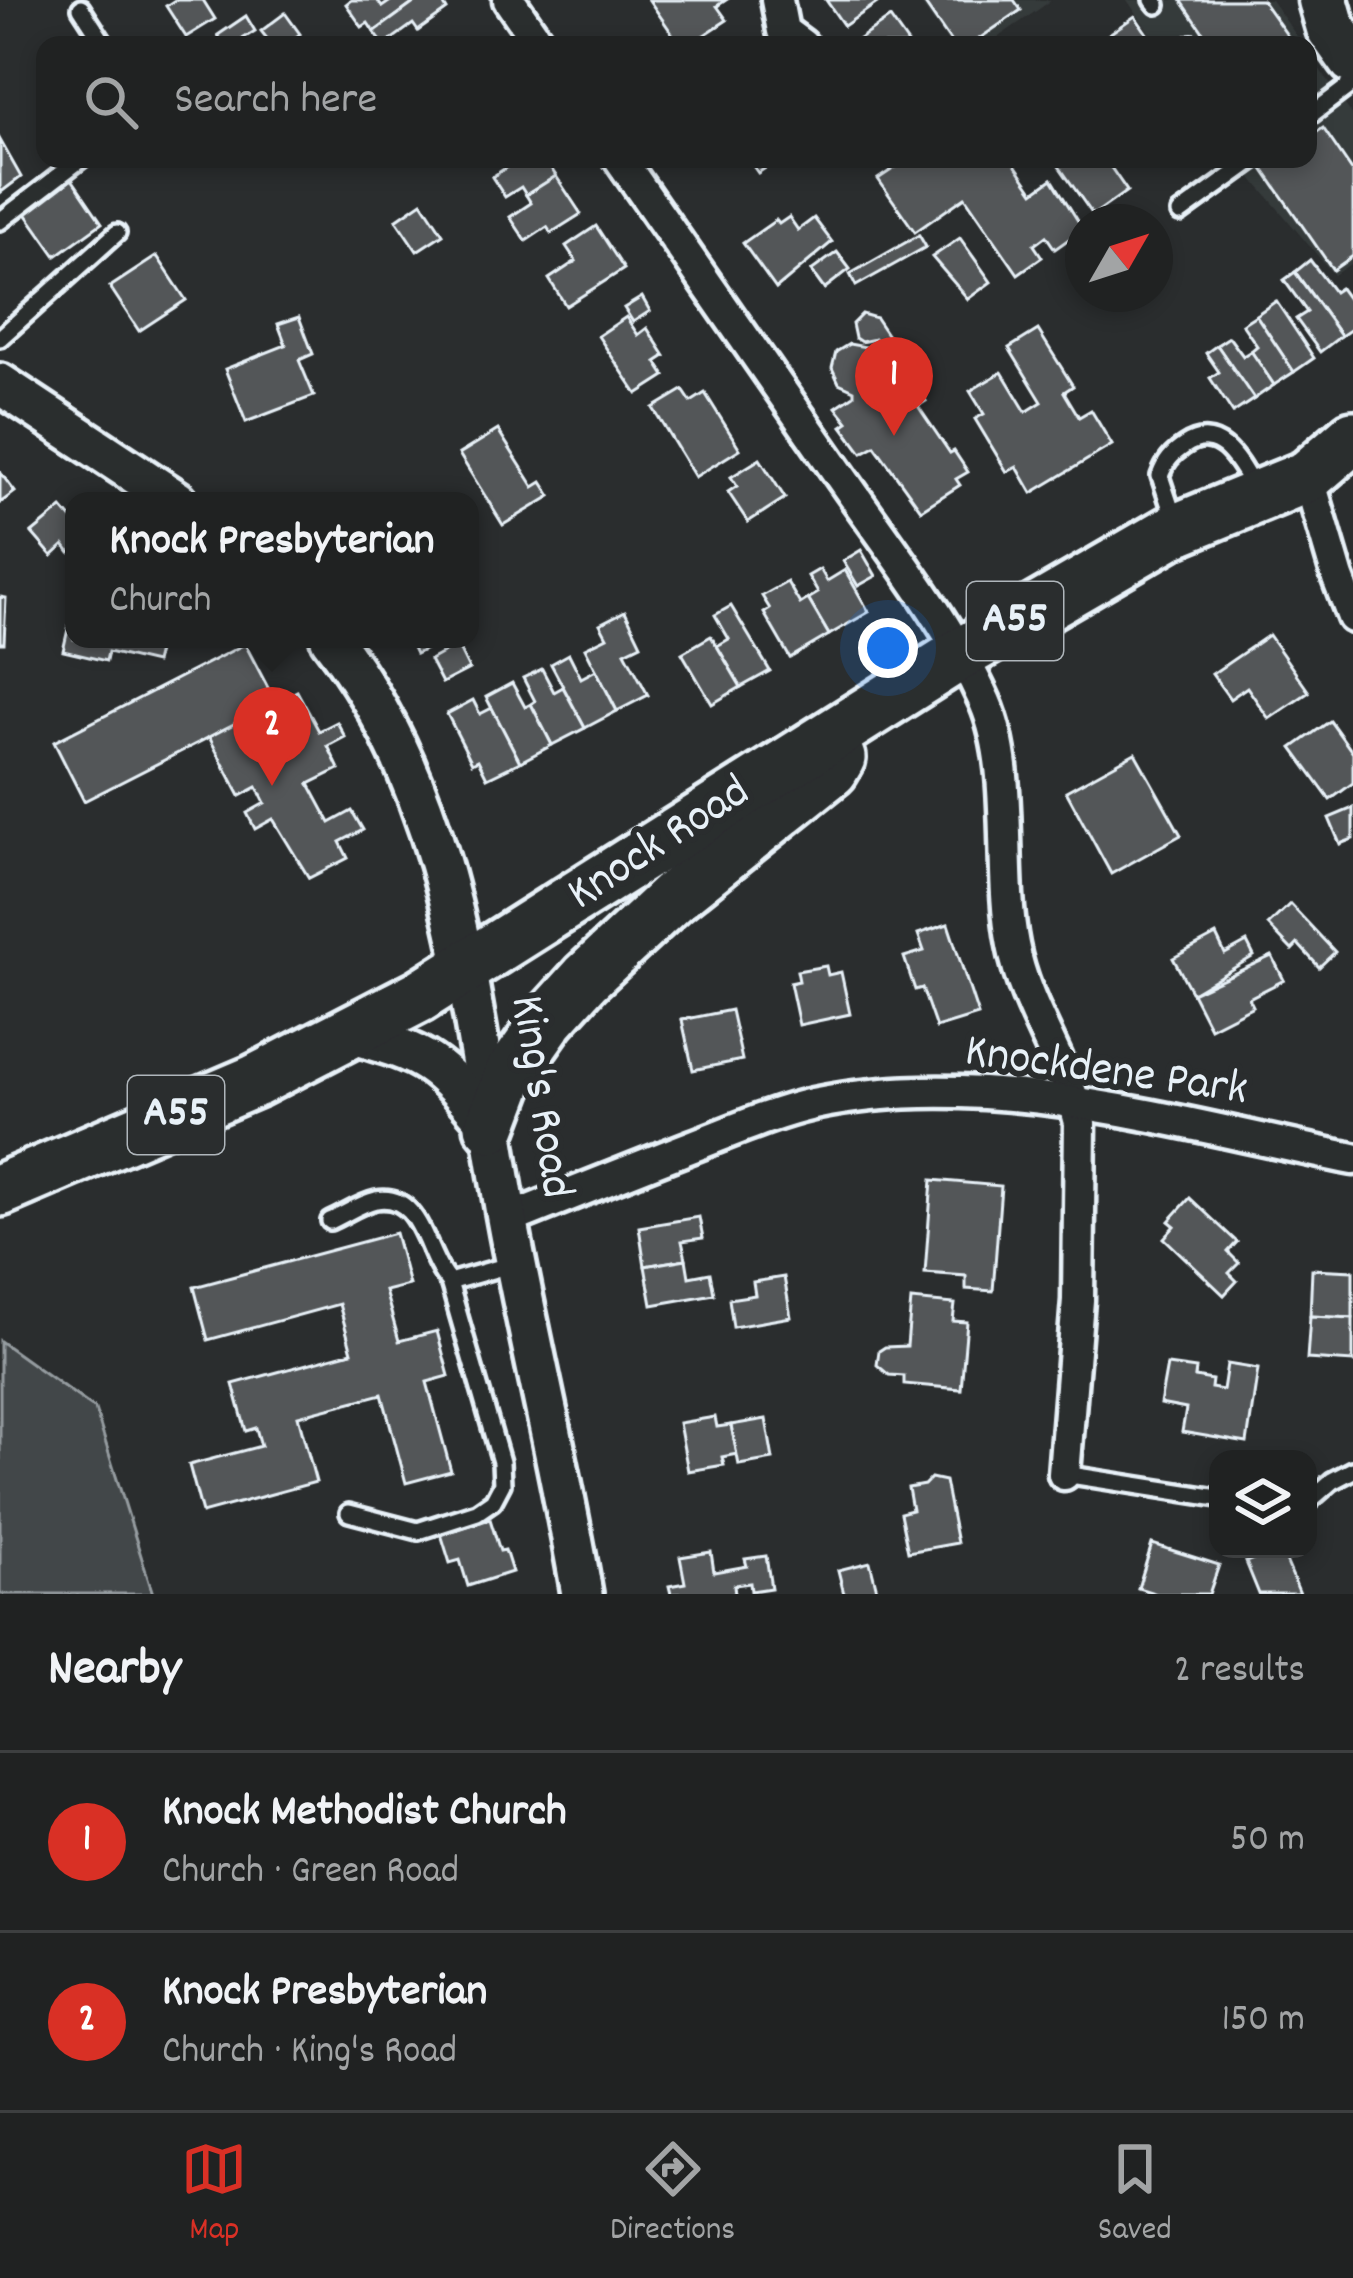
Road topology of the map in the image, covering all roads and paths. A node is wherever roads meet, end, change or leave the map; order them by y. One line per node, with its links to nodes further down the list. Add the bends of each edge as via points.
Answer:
1 (777, 0): 7 (street)
2 (1323, 0): 8 (main road)
3 (514, 2): 6 (street)
4 (80, 8): 5 (lane)
5 (99, 36)
6 (535, 36)
7 (782, 36)
8 (1353, 59)
9 (1353, 83): 10 (lane)
10 (1317, 110)
11 (69, 168): 15 (lane)
12 (632, 168): 25 (street)
13 (1242, 168): 14 (lane)
14 (1180, 213)
15 (0, 221)
16 (117, 233): 17 (lane)
17 (0, 338)
18 (0, 384): 20 (street)
19 (1342, 456): 21 (highway, Knock Road / A55); 23 (street, via 1338,578)
20 (163, 492)
21 (1258, 496): 22 (highway, Knock Road / A55); 22 (lane, via 1227,447 1192,441 1160,476)
22 (1179, 529): 25 (highway, Knock Road / A55)
23 (1353, 616)
24 (338, 648): 27 (street, King's Road, via 403,764 444,874)
25 (958, 655): 26 (highway, Knock Road / A55); 29 (street, via 997,736 1013,948 1034,1016)
26 (862, 716): 27 (highway, Knock Road / A55); 30 (highway, via 832,770 586,978 511,1073)
27 (466, 970): 28 (highway, Knock Road / A55); 30 (street, King's Road)
28 (350, 1033): 30 (street, via 430,1061); 32 (highway, Knock Road / A55)
29 (1076, 1103): 31 (street, Knockdene Park); 33 (street, Knockdene Park, via 942,1094 811,1104); 38 (street, via 1078,1300)
30 (491, 1126): 33 (street, King's Road)
31 (1353, 1159)
32 (0, 1190)
33 (507, 1220): 35 (street, King's Road)
34 (330, 1221): 36 (lane, via 376,1200 399,1202)
35 (516, 1263): 36 (lane); 42 (street, King's Road)
36 (449, 1282): 41 (lane, via 502,1484 477,1512 418,1531)
37 (1353, 1470): 39 (lane)
38 (1064, 1474): 40 (lane)
39 (1317, 1494)
40 (1209, 1497)
41 (349, 1513)
42 (582, 1594)

